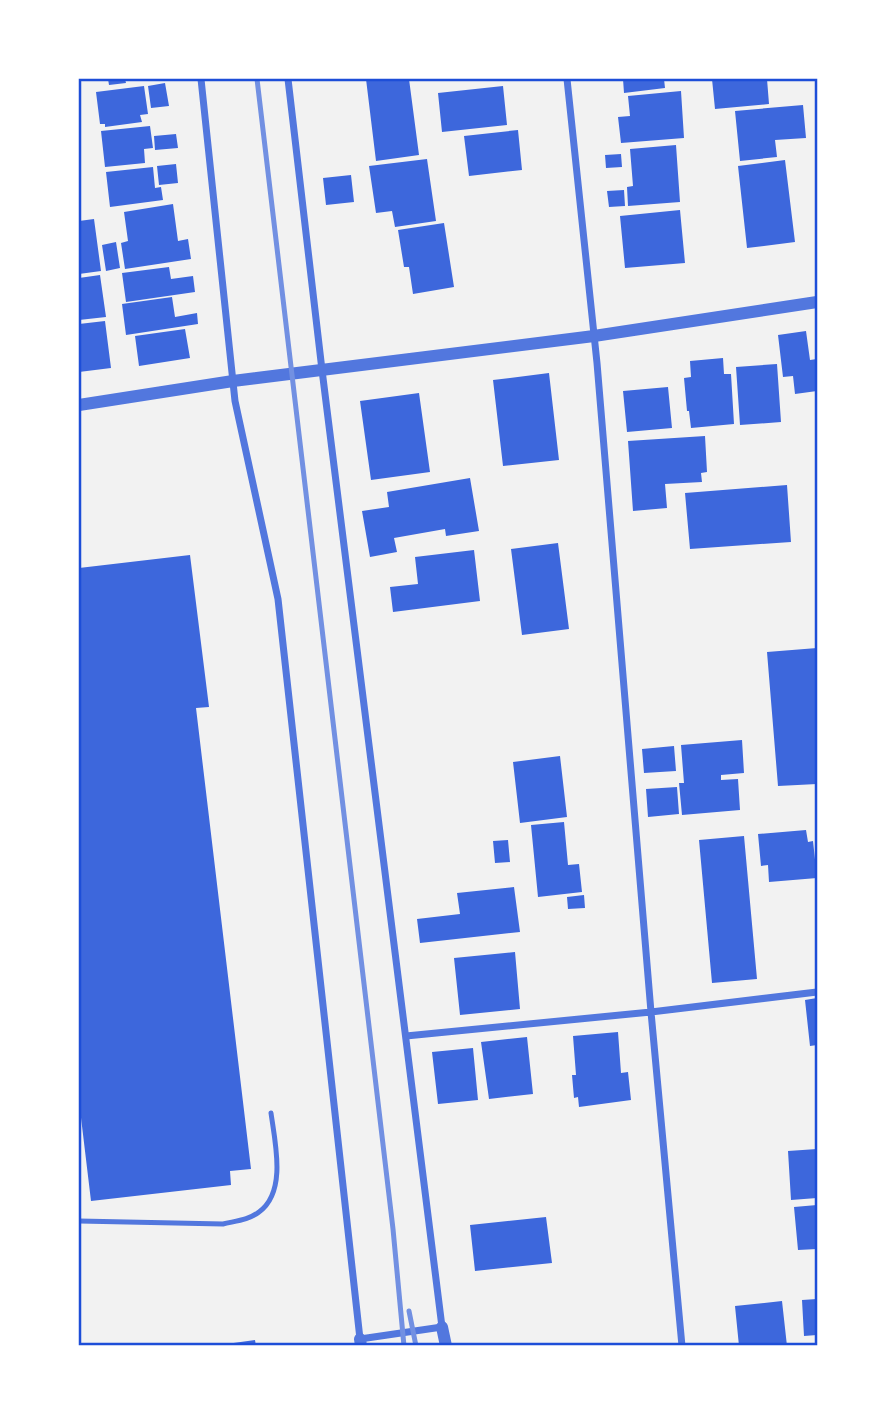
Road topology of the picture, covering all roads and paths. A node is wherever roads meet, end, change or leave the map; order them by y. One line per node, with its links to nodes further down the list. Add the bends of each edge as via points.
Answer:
1 (201, 79): 7 (street)
2 (288, 79): 6 (street)
3 (567, 79): 5 (street)
4 (817, 302): 5 (street)
5 (594, 336): 6 (street); 10 (street)
6 (322, 370): 7 (street); 11 (street)
7 (233, 381): 8 (street); 15 (street, via 278,600)
8 (79, 405)
9 (817, 992): 10 (street)
10 (651, 1012): 11 (street); 17 (street)
11 (406, 1036): 14 (street)
12 (271, 1113): 13 (lane, via 276,1186 261,1211 223,1224)
13 (79, 1221)
14 (442, 1327): 15 (street); 16 (street)
15 (361, 1343)
16 (446, 1346)
17 (682, 1346)

